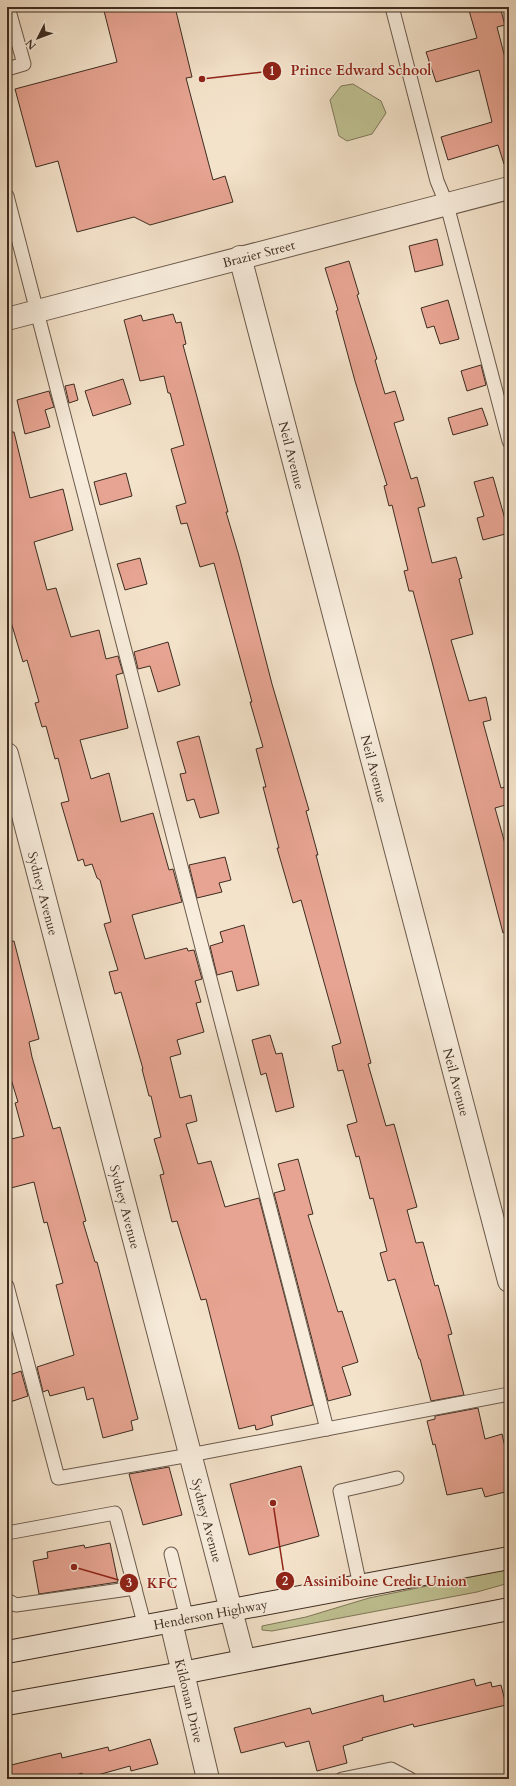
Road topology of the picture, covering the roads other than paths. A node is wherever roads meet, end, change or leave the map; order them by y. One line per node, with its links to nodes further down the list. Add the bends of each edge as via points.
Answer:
1 (8, 7): 3 (lane, via 24,64)
2 (392, 7): 6 (lane, via 437,180)
3 (7, 69)
4 (509, 188): 6 (street, Brazier Street)
5 (7, 196): 8 (lane)
6 (447, 205): 7 (street, Brazier Street); 10 (lane)
7 (240, 257): 8 (street, Brazier Street); 12 (street, Neil Avenue)
8 (37, 310): 9 (street, Brazier Street); 15 (lane)
9 (7, 319)
10 (509, 441)
11 (7, 754): 16 (street, Sydney Avenue)
12 (509, 1281)
13 (7, 1286): 16 (lane, via 58,1478)
14 (509, 1394): 15 (lane)
15 (327, 1429): 16 (lane)
16 (190, 1455): 25 (street, Sydney Avenue)
17 (397, 1478): 21 (lane, via 340,1491)
18 (7, 1533): 22 (lane, via 115,1513)
19 (171, 1554): 26 (lane)
20 (509, 1558): 21 (street, Henderson Highway)
21 (360, 1586): 25 (street, Henderson Highway)
22 (135, 1588): 23 (lane, via 16,1605); 27 (lane)
23 (7, 1600)
24 (509, 1609): 29 (street)
25 (232, 1610): 26 (street, Henderson Highway); 29 (street, Sydney Avenue)
26 (179, 1621): 27 (street, Henderson Highway); 30 (street, Kildonan Drive)
27 (145, 1627): 28 (street, Henderson Highway)
28 (7, 1652)
29 (244, 1660): 30 (street)
30 (182, 1673): 31 (street); 32 (street, Kildonan Drive)
31 (7, 1704)
32 (208, 1779)
33 (342, 1779): 34 (lane, via 391,1768)
34 (410, 1779)

